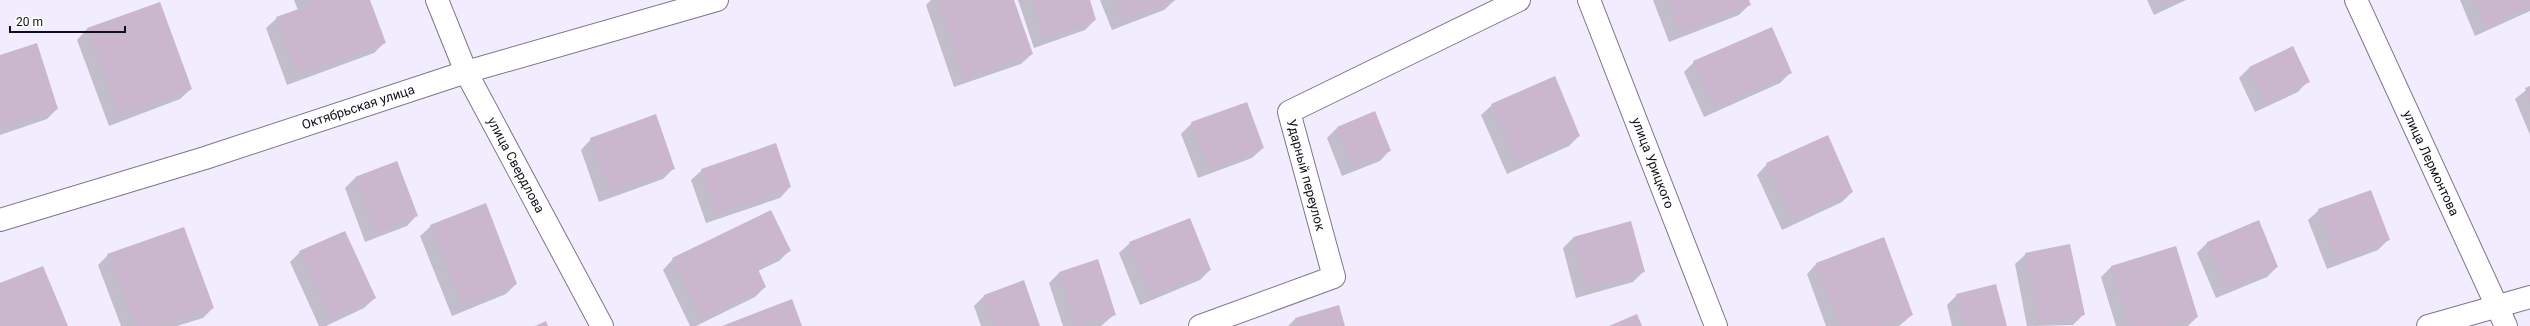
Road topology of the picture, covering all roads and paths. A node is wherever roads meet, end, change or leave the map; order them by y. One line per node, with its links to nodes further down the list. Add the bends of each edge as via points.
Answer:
1 (437, 0): 6 (street, улица Свердлова)
2 (717, 0): 6 (street, Октябрьская улица)
3 (1519, 0): 11 (street, Ударный переулок, via 1289,112 1334,277)
4 (1590, 0): 12 (street, улица Урицкого)
5 (2356, 0): 9 (street, улица Лермонтова)
6 (466, 72): 7 (street, Октябрьская улица, via 205,158); 10 (street, улица Свердлова)
7 (0, 220)
8 (2530, 297): 9 (street)
9 (2502, 317): 13 (street)
10 (602, 326)
11 (1200, 326)
12 (1716, 326)
13 (2428, 326)

